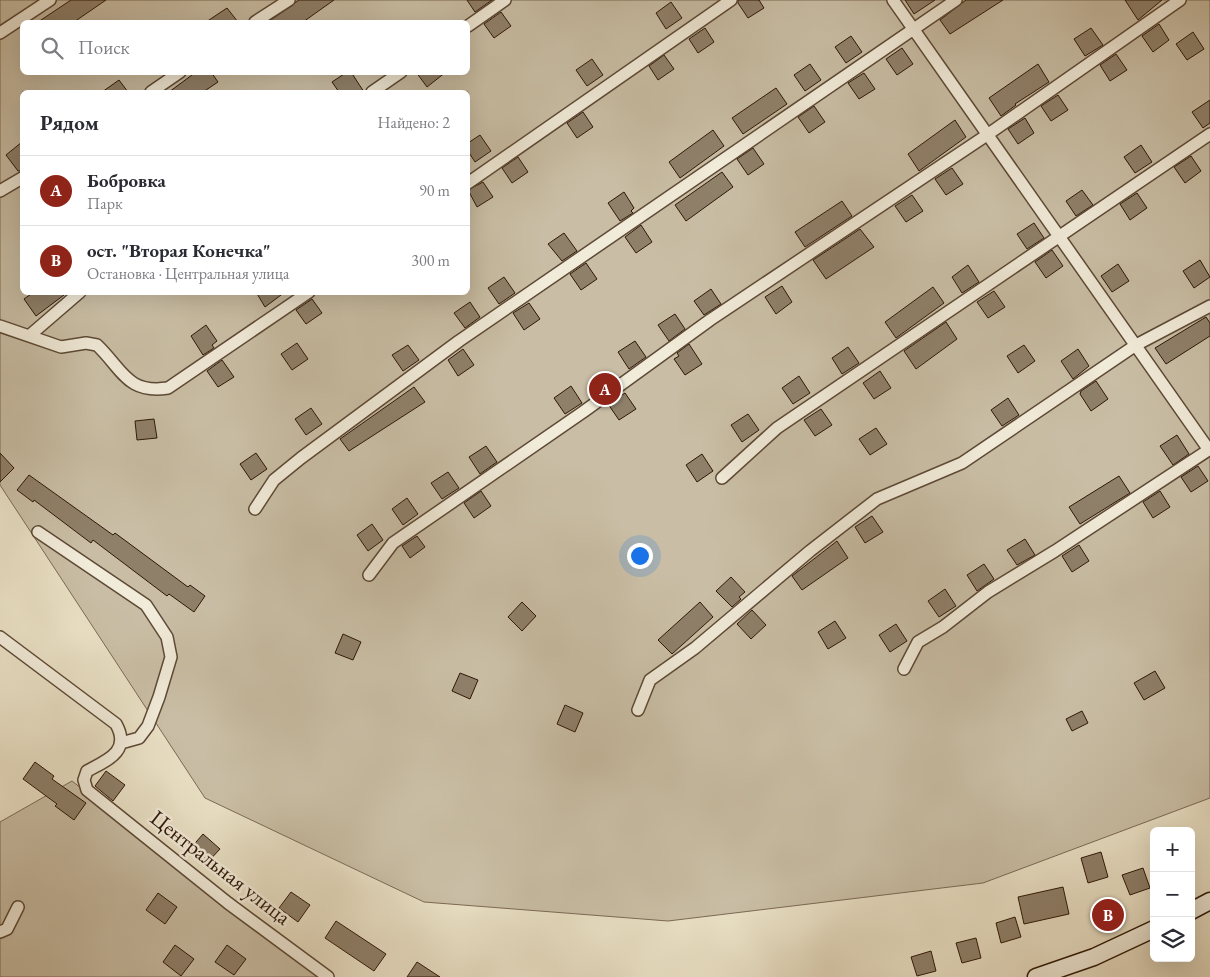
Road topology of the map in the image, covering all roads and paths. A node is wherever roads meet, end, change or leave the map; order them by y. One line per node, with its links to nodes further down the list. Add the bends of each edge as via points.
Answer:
1 (50, 0): 11 (street)
2 (289, 0): 8 (street)
3 (505, 0): 9 (street)
4 (731, 0): 19 (street)
5 (893, 0): 10 (street)
6 (956, 0): 10 (street)
7 (1180, 0): 17 (street)
8 (258, 20)
9 (470, 25)
10 (913, 30): 17 (street); 30 (street, via 459,341 274,480)
11 (0, 33)
12 (176, 75): 14 (street)
13 (397, 75): 15 (street)
14 (153, 90)
15 (375, 90)
16 (1210, 134): 21 (street)
17 (987, 135): 21 (street); 32 (street, via 710,320 583,412 393,542)
18 (20, 179): 20 (street)
19 (470, 182)
20 (0, 191)
21 (1057, 236): 27 (street); 29 (street, via 777,428)
22 (76, 295): 26 (street)
23 (305, 295): 26 (street, via 168,388 151,391 126,378 97,345 86,343 61,348)
24 (1210, 306): 27 (street)
25 (0, 326): 26 (street)
26 (28, 336)
27 (1136, 345): 28 (street); 35 (street, via 962,463 877,499 695,648 650,680)
28 (1209, 449): 34 (street, via 988,592 918,642)
29 (722, 478)
30 (255, 509)
31 (38, 532): 36 (street, via 146,605 167,637 171,657 148,726 139,738)
32 (369, 575)
33 (0, 637): 36 (street, via 116,724)
34 (904, 669)
35 (638, 710)
36 (121, 743): 42 (street, Центральная улица, via 118,751 106,761 87,771 84,780 87,790 228,903)
37 (1210, 901): 39 (street)
38 (18, 907): 41 (street, via 8,929)
39 (1195, 910)
40 (1150, 931): 43 (street, via 1094,957)
41 (0, 932)
42 (328, 977)
43 (1036, 977)

